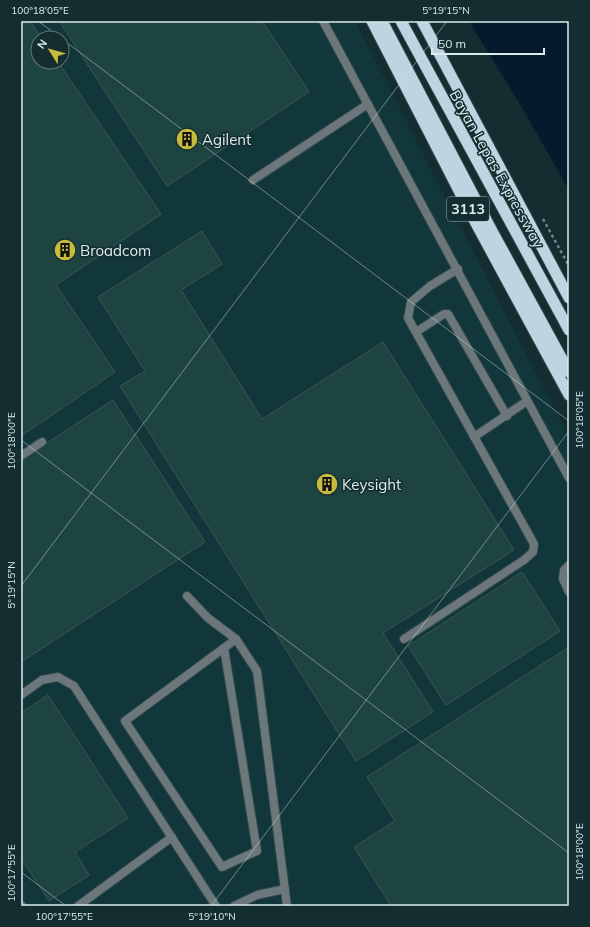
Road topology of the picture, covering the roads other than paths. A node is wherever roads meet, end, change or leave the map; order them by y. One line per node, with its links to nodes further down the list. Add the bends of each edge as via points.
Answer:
1 (323, 21): 6 (street)
2 (372, 21): 13 (highway, 3113, via 472,216)
3 (382, 21): 12 (highway, Bayan Lepas Expressway / 3113)
4 (401, 21): 10 (highway, Bayan Lepas Expressway / 3113)
5 (422, 21): 9 (highway, 3113)
6 (368, 104): 7 (street); 8 (street)
7 (253, 180)
8 (458, 269): 11 (street, via 410,302 408,318); 14 (street)
9 (569, 298)
10 (569, 330)
11 (416, 332): 15 (street, via 448,314); 16 (street)
12 (569, 372)
13 (569, 395)
14 (527, 401): 15 (street); 19 (street)
15 (508, 416): 16 (street)
16 (474, 437): 24 (street, via 534,544 533,552)
17 (42, 442): 18 (street)
18 (21, 456)
19 (569, 478)
20 (569, 565): 21 (street, via 564,570 563,579)
21 (569, 592)
22 (187, 596): 23 (street, via 208,618)
23 (236, 639): 25 (street); 28 (street, via 257,671)
24 (404, 639)
25 (224, 648): 25 (street, via 125,721 222,867 257,851)
26 (21, 695): 27 (street, via 42,680 58,677 74,686)
27 (172, 837): 29 (street); 30 (street)
28 (285, 889): 31 (street, via 257,895); 32 (street)
29 (78, 906)
30 (216, 906)
31 (234, 906)
32 (287, 906)

